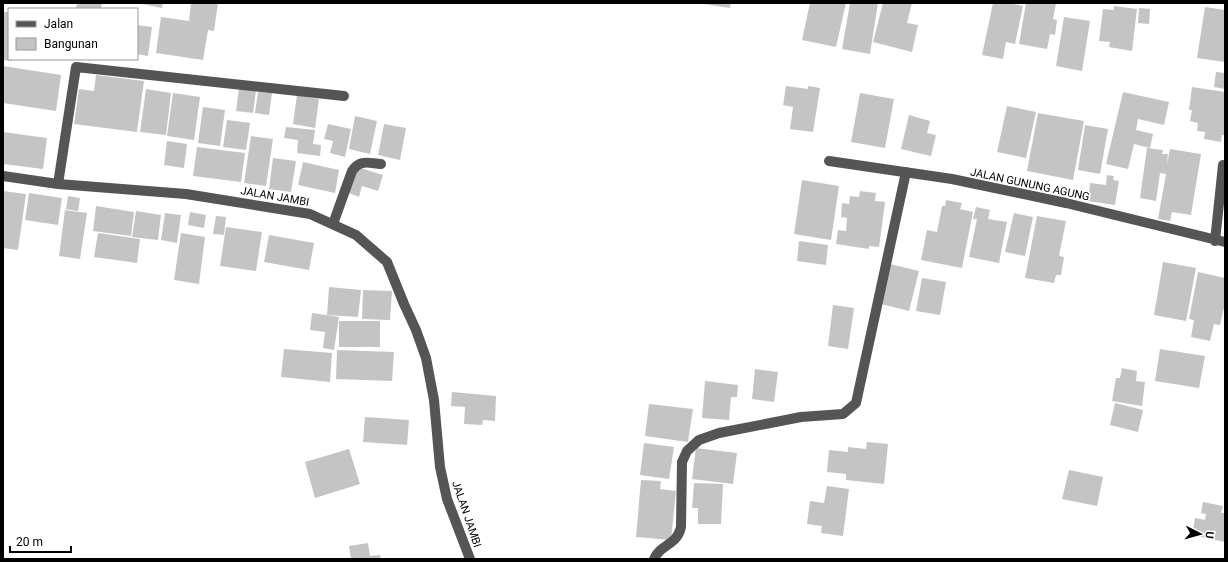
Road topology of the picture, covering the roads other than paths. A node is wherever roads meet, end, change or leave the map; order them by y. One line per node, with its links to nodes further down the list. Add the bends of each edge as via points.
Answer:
1 (344, 96): 7 (street, via 76,67)
2 (828, 161): 5 (street, JALAN GUNUNG AGUNG)
3 (381, 164): 8 (street, via 362,162 356,165)
4 (1223, 165): 9 (street)
5 (906, 172): 9 (street, JALAN GUNUNG AGUNG, via 1066,203); 11 (street, via 856,403 843,414 801,417 718,433 699,440 687,451 682,462 679,535 656,554)
6 (3, 176): 7 (street, JALAN JAMBI)
7 (58, 184): 8 (street, JALAN JAMBI, via 186,194 310,214)
8 (333, 224): 10 (street, JALAN JAMBI, via 356,235 387,262 416,330 426,358 434,400 440,467 448,500)
9 (1220, 242)
10 (470, 559)
11 (654, 559)

